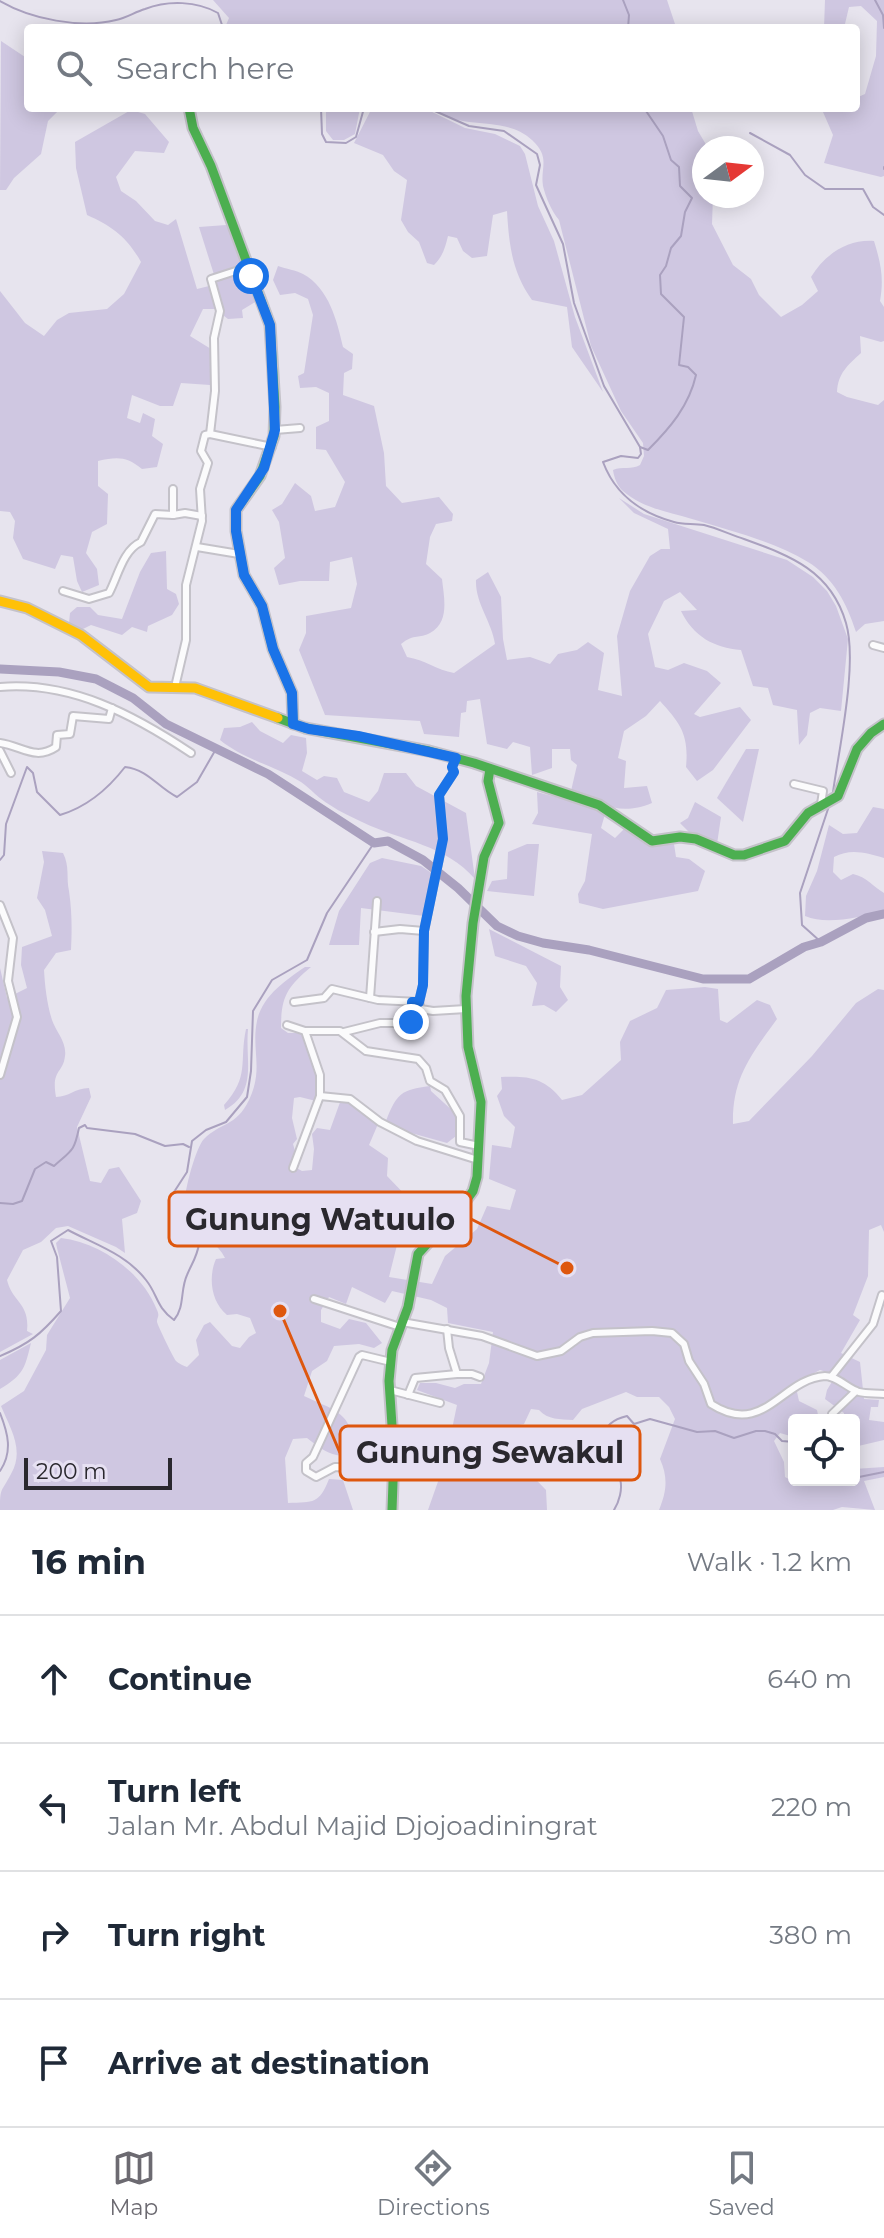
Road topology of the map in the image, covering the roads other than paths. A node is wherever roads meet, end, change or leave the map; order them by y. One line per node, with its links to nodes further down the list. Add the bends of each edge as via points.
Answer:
1 (190, 112): 2 (street)
2 (248, 267): 4 (street, via 270,325); 5 (street, via 211,278 220,316 214,338)
3 (300, 428): 4 (street)
4 (275, 430): 6 (street)
5 (210, 434): 6 (street); 9 (street, via 201,451 208,463 200,492)
6 (272, 447): 11 (street, via 236,510)
7 (173, 489): 8 (street)
8 (173, 515): 9 (street); 12 (street, via 155,514 106,596 80,598)
9 (202, 516): 10 (street)
10 (197, 547): 11 (street); 17 (street, via 186,585 186,640)
11 (239, 554): 20 (street, via 292,693)
12 (63, 591)
13 (0, 601): 17 (street, via 81,635 149,687)
14 (873, 645): 15 (street)
15 (884, 648)
16 (0, 687): 18 (street, via 38,687)
17 (175, 687): 20 (street, via 198,689)
18 (112, 708): 19 (street); 25 (street)
19 (109, 719): 22 (street); 23 (street, via 73,716 70,734 59,734 54,749 35,755)
20 (290, 722): 26 (street)
21 (884, 724): 30 (street, via 858,744 838,796)
22 (107, 730)
23 (0, 743)
24 (0, 751): 28 (street)
25 (191, 753)
26 (456, 758): 27 (street); 33 (street, via 454,772 439,795 443,839)
27 (490, 769): 30 (street, via 599,805 652,841 696,839 734,855 785,841); 38 (street, via 488,781 499,820 484,857)
28 (11, 773)
29 (794, 784): 30 (street, via 823,791)
30 (822, 804)
31 (377, 901): 34 (street)
32 (0, 905): 42 (street, via 13,938 8,981 17,1017)
33 (424, 931): 34 (street); 37 (street, via 423,985)
34 (374, 932): 35 (street)
35 (370, 998): 36 (street, via 332,989 324,998); 37 (street)
36 (294, 1002)
37 (416, 1002): 38 (street, via 433,1011); 41 (street, via 410,1023 380,1023)
38 (466, 1009): 44 (street, via 468,1047 481,1102)
39 (287, 1025): 40 (street)
40 (305, 1031): 41 (street); 43 (street, via 320,1075)
41 (344, 1032): 44 (street, via 360,1049 422,1062 430,1081 445,1090 460,1116 460,1142)
42 (0, 1075)
43 (320, 1096): 45 (street, via 350,1099 417,1141); 46 (street)
44 (479, 1146): 45 (street)
45 (478, 1160): 49 (street, via 473,1191 418,1254)
46 (293, 1168)
47 (882, 1295): 54 (street, via 873,1324)
48 (314, 1299): 49 (street)
49 (401, 1325): 50 (street); 51 (street)
50 (447, 1329): 52 (street); 54 (street, via 537,1356 561,1351 593,1333 672,1333 684,1344 711,1404 735,1416 760,1410 810,1381)
51 (391, 1362): 55 (street); 61 (street, via 359,1357 306,1471 316,1477 335,1467)
52 (457, 1374): 53 (street); 58 (street, via 415,1378)
53 (480, 1377)
54 (831, 1377): 56 (street)
55 (390, 1390): 58 (street); 61 (street)
56 (856, 1391): 57 (street); 60 (street)
57 (884, 1394)
58 (408, 1395): 59 (street)
59 (440, 1403)
60 (832, 1414)
61 (394, 1468): 62 (street)
62 (392, 1510)

